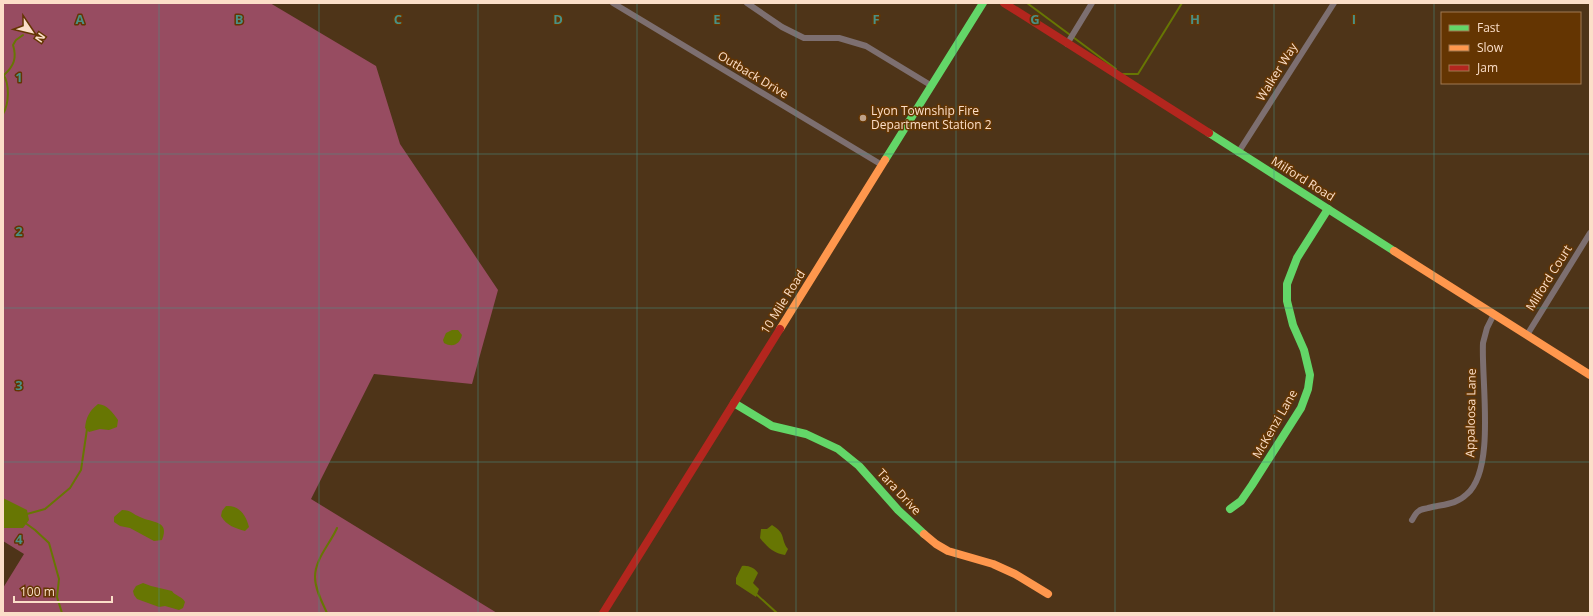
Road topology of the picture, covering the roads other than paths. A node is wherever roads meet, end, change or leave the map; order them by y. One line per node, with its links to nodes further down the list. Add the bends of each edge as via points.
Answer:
1 (613, 3): 10 (street, Outback Drive)
2 (747, 3): 8 (street, via 782,27 804,38 839,38 866,46)
3 (984, 3): 8 (street, 10 Mile Road)
4 (1004, 3): 7 (street, Milford Road)
5 (1092, 3): 7 (street)
6 (1334, 3): 9 (street, Walker Way)
7 (1066, 44): 9 (street, Milford Road)
8 (932, 86): 10 (street, 10 Mile Road)
9 (1238, 153): 11 (street, Milford Road)
10 (882, 166): 16 (street, 10 Mile Road)
11 (1328, 209): 13 (street, Milford Road); 17 (street, McKenzi Lane, via 1297,258 1287,284 1287,301 1293,325 1304,350 1310,375 1308,389 1301,408 1252,485 1241,501)
12 (1590, 233): 14 (street, Milford Court)
13 (1494, 314): 14 (street, Milford Road); 18 (street, Appaloosa Lane, via 1483,343 1485,438 1480,473 1470,492 1461,500 1419,511)
14 (1527, 335): 15 (street, Milford Road)
15 (1590, 375)
16 (734, 403): 19 (street, Tara Drive, via 772,426 806,434 838,449 859,466 898,510 936,544 948,551 993,564); 20 (street, 10 Mile Road)
17 (1230, 509)
18 (1412, 520)
19 (1048, 594)
20 (603, 613)

